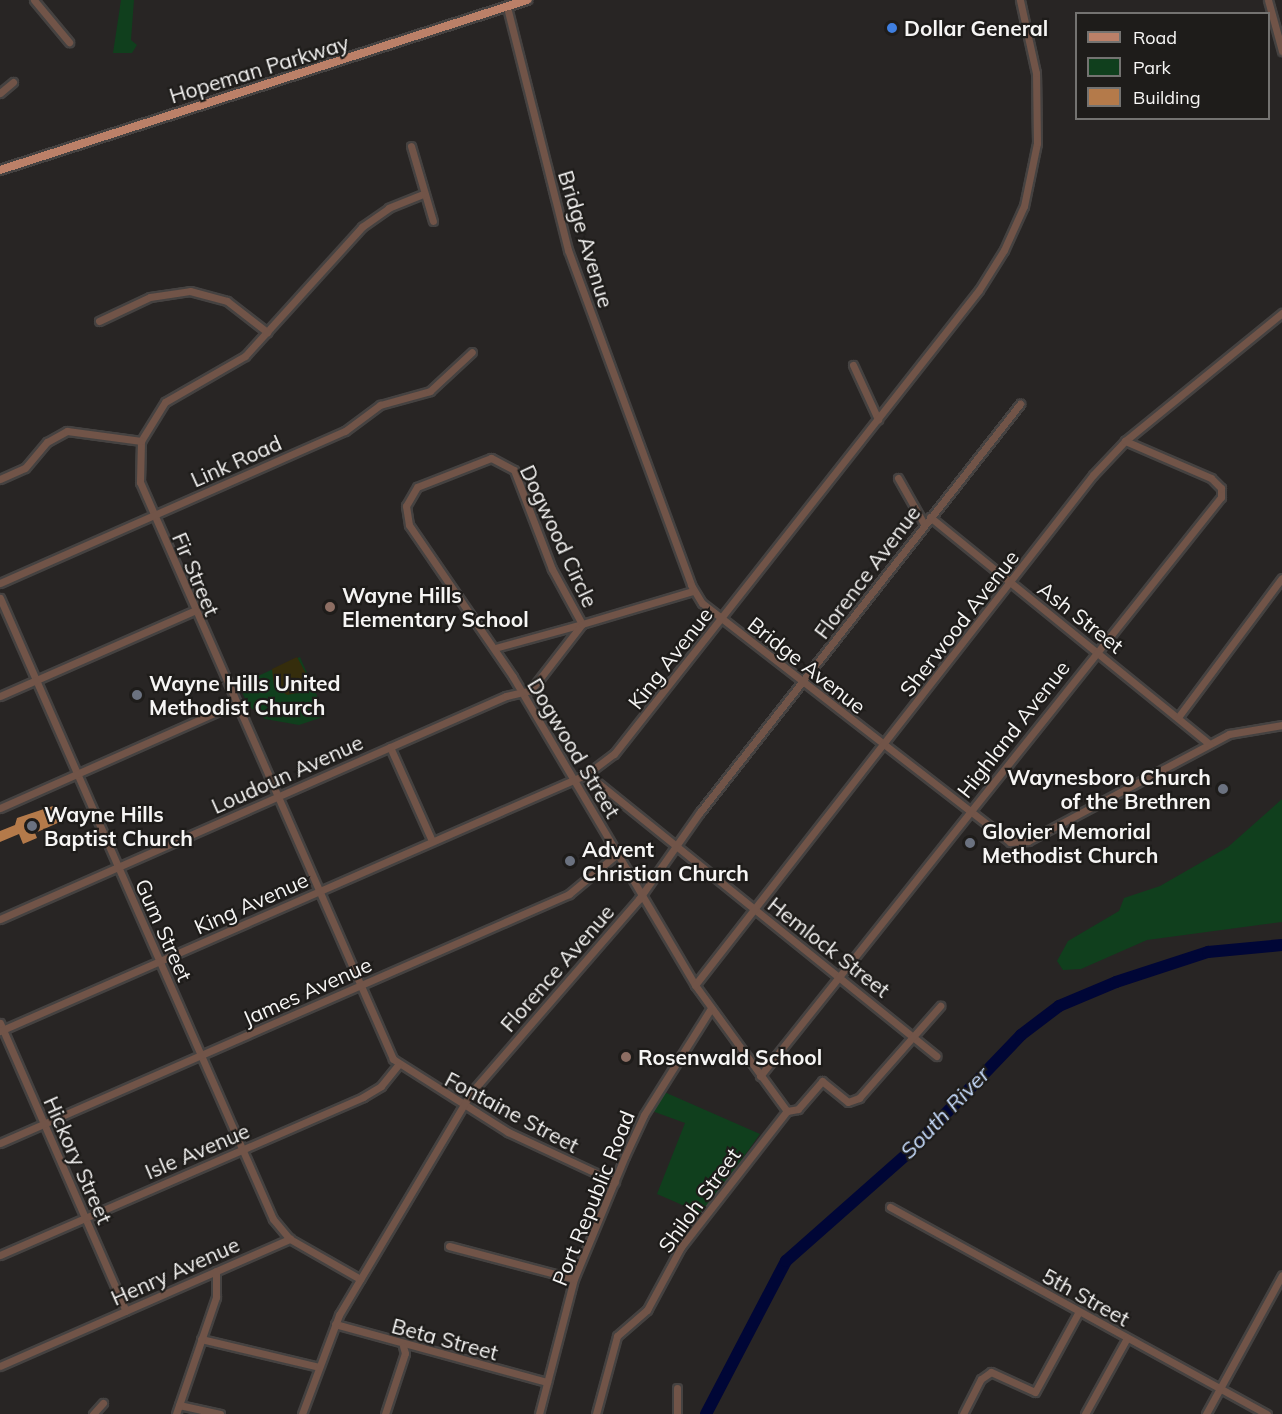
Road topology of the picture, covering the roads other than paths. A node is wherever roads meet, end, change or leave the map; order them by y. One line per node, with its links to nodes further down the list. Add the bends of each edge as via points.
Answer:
1 (34, 0): 6 (street)
2 (527, 0): 5 (main road, Hopeman Parkway)
3 (1020, 0): 20 (street, King Avenue, via 1036,73 1038,117 1024,206 988,277)
4 (1268, 0): 7 (street)
5 (507, 7): 11 (main road, Hopeman Parkway); 31 (street, Bridge Avenue, via 564,237)
6 (69, 42)
7 (1282, 51)
8 (14, 82): 9 (street)
9 (2, 89)
10 (411, 146): 12 (street)
11 (0, 170)
12 (423, 195): 13 (street); 16 (street, via 389,208 362,227)
13 (433, 221)
14 (1282, 313): 22 (street, Sherwood Avenue)
15 (99, 321): 16 (street, via 150,297 190,291 227,301)
16 (267, 332): 21 (street, via 235,364 165,402)
17 (472, 352): 25 (street, Link Road, via 430,391 380,405 345,431)
18 (853, 365): 20 (street)
19 (1020, 404): 26 (street, Florence Avenue)
20 (878, 420): 34 (street, King Avenue)
21 (141, 441): 24 (street, via 67,431 47,442 24,468); 25 (street, Fir Street, via 140,482)
22 (1125, 441): 30 (street, Sherwood Avenue, via 1093,475); 37 (street, Highland Avenue, via 1205,474 1219,484 1222,492)
23 (898, 478): 27 (street)
24 (0, 479)
25 (153, 516): 29 (street, Link Road); 33 (street, Fir Street)
26 (930, 517): 27 (street, Florence Avenue); 30 (street, Ash Street)
27 (924, 524): 39 (street, Florence Avenue)
28 (1282, 578): 43 (street)
29 (0, 583)
30 (1012, 584): 37 (street, Ash Street); 47 (street, Sherwood Avenue)
31 (693, 591): 34 (street, Bridge Avenue); 35 (street)
32 (0, 598): 38 (street, Gum Street)
33 (194, 611): 38 (street); 42 (street, Fir Street)
34 (722, 619): 39 (street, Bridge Avenue); 49 (street, King Avenue, via 614,753)
35 (582, 624): 36 (street); 36 (street, Dogwood Circle, via 552,569 514,470 504,461 484,458 422,483 411,494 406,510 410,525); 40 (street, Loudoun Avenue, via 539,683)
36 (495, 648): 40 (street, Dogwood Street)
37 (1097, 651): 43 (street, Ash Street); 53 (street, Highland Avenue)
38 (36, 680): 41 (street); 48 (street, Gum Street)
39 (803, 683): 47 (street, Bridge Avenue); 55 (street, Florence Avenue)
40 (522, 692): 46 (street, Loudoun Avenue); 50 (street, Dogwood Street)
41 (0, 696)
42 (235, 704): 48 (street); 51 (street, Fir Street)
43 (1179, 716): 45 (street, Ash Street)
44 (1282, 726): 45 (street, Bridge Avenue, via 1242,729)
45 (1209, 744): 53 (street, Bridge Avenue, via 1028,841 1002,839)
46 (390, 747): 51 (street, Loudoun Avenue); 54 (street)
47 (884, 747): 53 (street, Bridge Avenue); 60 (street, Sherwood Avenue)
48 (77, 774): 52 (street); 57 (street, Gum Street)
49 (587, 774): 50 (street, King Avenue); 55 (street, Hemlock Street)
50 (575, 780): 54 (street, King Avenue); 56 (street, Dogwood Street)
51 (276, 797): 57 (street, Loudoun Avenue); 58 (street, Fir Street)
52 (0, 807)
53 (967, 813): 63 (street, Highland Avenue)
54 (432, 842): 58 (street, King Avenue)
55 (675, 848): 59 (street, Florence Avenue); 60 (street, Hemlock Street)
56 (617, 854): 59 (street, Dogwood Street); 65 (street, James Avenue, via 569,894)
57 (118, 866): 61 (street, Loudoun Avenue); 62 (street, Gum Street)
58 (318, 891): 62 (street, King Avenue); 65 (street, Fir Street)
59 (642, 894): 64 (street, Dogwood Street); 74 (street, Florence Avenue)
60 (755, 910): 63 (street, Hemlock Street); 64 (street, Sherwood Avenue)
61 (0, 919)
62 (159, 961): 68 (street, King Avenue); 70 (street, Gum Street)
63 (839, 976): 69 (street, Hemlock Street); 73 (street, Highland Avenue)
64 (695, 985): 67 (street, Dogwood Street)
65 (359, 986): 70 (street, James Avenue); 72 (street, Fir Street)
66 (940, 1006): 69 (street)
67 (711, 1008): 73 (street, Dogwood Street); 79 (street, Port Republic Road, via 644,1114)
68 (1, 1028): 76 (street, Hickory Street)
69 (914, 1034): 71 (street, Hemlock Street); 75 (street, Shiloh Street, via 854,1101 848,1102 822,1081 798,1109)
70 (201, 1056): 76 (street, James Avenue); 78 (street, Gum Street)
71 (937, 1056)
72 (398, 1065): 74 (street, Fontaine Street); 78 (street, Isle Avenue, via 372,1092)
73 (760, 1076): 75 (street)
74 (463, 1106): 79 (street, Fontaine Street, via 508,1132); 87 (street, Florence Avenue)
75 (787, 1111): 108 (street, Shiloh Street, via 681,1247 647,1310 617,1336)
76 (43, 1125): 77 (street, James Avenue); 81 (street, Hickory Street)
77 (0, 1143)
78 (242, 1149): 81 (street, Isle Avenue); 82 (street, Gum Street, via 273,1219)
79 (615, 1182): 88 (street, Port Republic Road)
80 (890, 1207): 90 (street, 5th Street)
81 (85, 1218): 84 (street, Isle Avenue); 89 (street, Hickory Street)
82 (290, 1239): 85 (street, Henry Avenue); 87 (street)
83 (449, 1246): 88 (street)
84 (0, 1255)
85 (216, 1271): 89 (street, Henry Avenue); 93 (street, via 218,1286)
86 (1282, 1275): 99 (street)
87 (360, 1279): 91 (street, Florence Avenue)
88 (574, 1280): 97 (street, Port Republic Road)
89 (126, 1311): 95 (street, Henry Avenue)
90 (1078, 1313): 92 (street, 5th Street); 110 (street, via 1035,1392 991,1372 981,1379)
91 (335, 1324): 94 (street, Beta Street); 96 (street, Florence Avenue)
92 (1127, 1338): 99 (street, 5th Street); 111 (street)
93 (201, 1339): 96 (street); 101 (street)
94 (403, 1346): 97 (street, Beta Street); 106 (street, via 405,1353)
95 (0, 1366)
96 (319, 1367): 105 (street, Florence Avenue)
97 (547, 1382): 107 (street, Port Republic Road)
98 (677, 1388): 109 (street)
99 (1220, 1388): 112 (street); 113 (street, 5th Street)
100 (103, 1403): 102 (street)
101 (179, 1405): 103 (street); 104 (street)
102 (93, 1414)
103 (176, 1414)
104 (220, 1414)
105 (302, 1414)
106 (385, 1414)
107 (539, 1414)
108 (596, 1414)
109 (677, 1414)
110 (963, 1414)
111 (1085, 1414)
112 (1206, 1414)
113 (1267, 1414)

